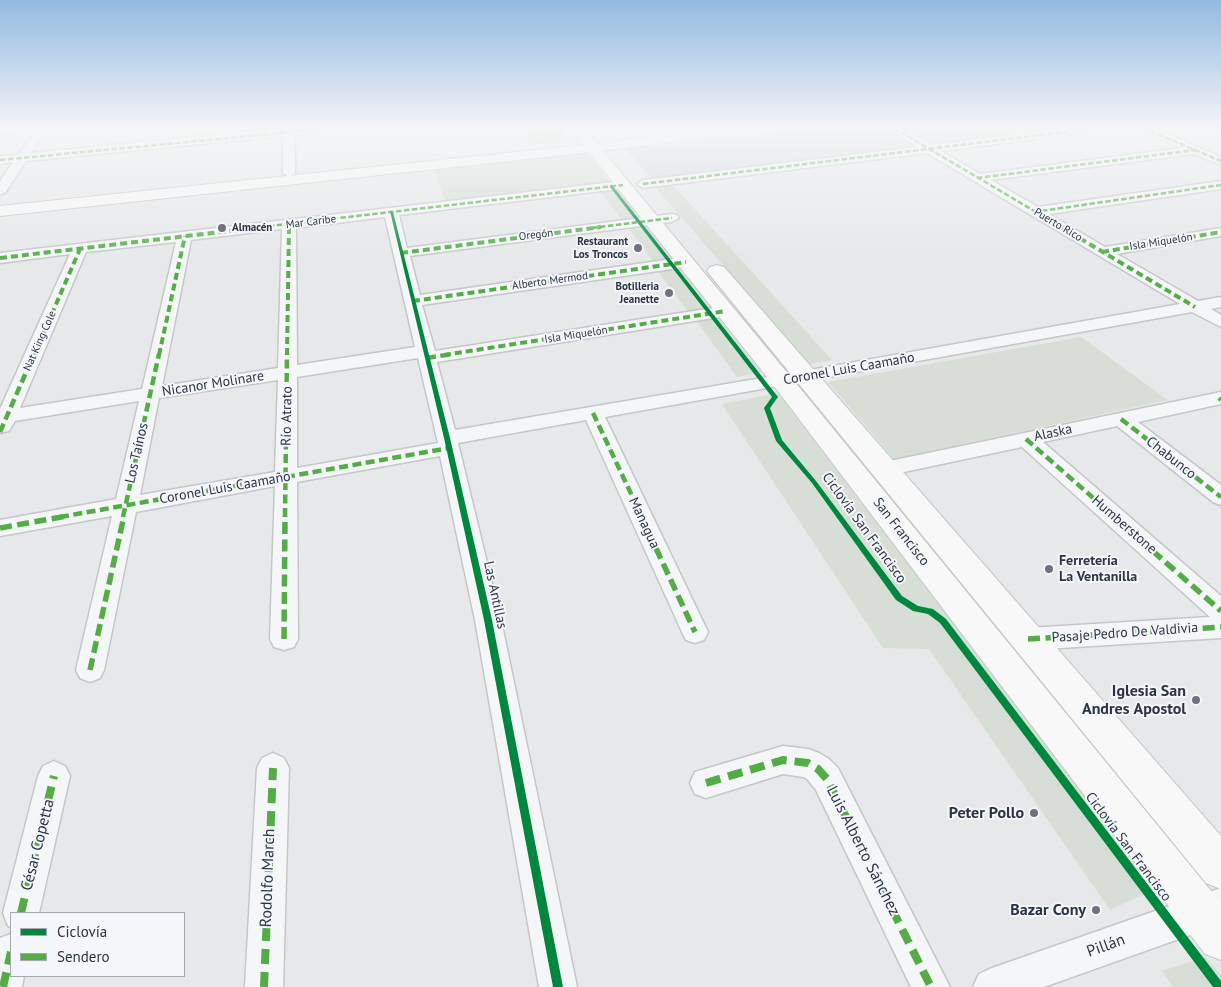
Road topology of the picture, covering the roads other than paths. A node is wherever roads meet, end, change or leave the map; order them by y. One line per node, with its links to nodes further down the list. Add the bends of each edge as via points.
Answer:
1 (11, 174): 10 (street)
2 (279, 174): 11 (main road)
3 (317, 174): 12 (main road)
4 (641, 174): 7 (street, Mar Caribe)
5 (970, 174): 8 (street, Puerto Rico)
6 (1008, 174): 8 (street)
7 (630, 175): 13 (street, Mar Caribe); 15 (main road, San Francisco); 16 (main road, San Francisco)
8 (977, 178): 14 (street, Puerto Rico)
9 (1221, 185): 14 (street)
10 (0, 190)
11 (0, 203)
12 (0, 210)
13 (391, 212): 17 (street, Mar Caribe); 22 (street, Las Antillas)
14 (1034, 212): 21 (street, Puerto Rico)
15 (672, 218): 16 (street, Oregón); 24 (main road, San Francisco)
16 (652, 220): 22 (street, Oregón); 24 (main road, San Francisco)
17 (289, 224): 19 (street, Mar Caribe); 31 (street, Río Atrato)
18 (1221, 232): 21 (street, Isla Miquelón)
19 (186, 236): 20 (street, Mar Caribe); 33 (street, Los Taínos)
20 (80, 249): 23 (street, Mar Caribe); 37 (street, Nat King Cole)
21 (1102, 252): 27 (street, Puerto Rico)
22 (401, 253): 25 (street, Las Antillas)
23 (0, 258)
24 (699, 258): 25 (street, Alberto Mermod); 28 (main road, San Francisco); 32 (main road, San Francisco)
25 (413, 301): 30 (street, Las Antillas)
26 (1221, 302): 27 (street, Coronel Luis Caamaño)
27 (1195, 307): 29 (street, Puerto Rico); 32 (street, Coronel Luis Caamaño)
28 (726, 311): 30 (street, Isla Miquelón); 32 (main road, San Francisco)
29 (1221, 322)
30 (426, 354): 31 (street, Nicanor Molinare); 39 (street, Las Antillas)
31 (287, 372): 33 (street, Nicanor Molinare); 41 (street, Río Atrato)
32 (795, 378): 35 (street, Coronel Luis Caamaño); 40 (main road, San Francisco); 56 (main road, San Francisco)
33 (150, 394): 37 (street, Nicanor Molinare); 43 (street, Los Taínos)
34 (1220, 399): 36 (street, Alaska)
35 (593, 413): 39 (street, Coronel Luis Caamaño); 47 (street, Managua)
36 (1121, 419): 38 (street, Alaska); 42 (street, Chabunco)
37 (2, 422)
38 (1026, 439): 40 (street, Alaska); 45 (street, Humberstone)
39 (448, 443): 41 (street, Coronel Luis Caamaño); 60 (street, Las Antillas, via 488,620)
40 (885, 469): 49 (main road, San Francisco)
41 (286, 476): 43 (street, Coronel Luis Caamaño); 48 (street, Río Atrato)
42 (1221, 496)
43 (126, 506): 44 (street, Coronel Luis Caamaño); 50 (street, Los Taínos)
44 (0, 528)
45 (1221, 610)
46 (1221, 627): 49 (street, Pasaje Pedro De Valdivia)
47 (695, 632)
48 (284, 639)
49 (1028, 639): 54 (main road, San Francisco)
50 (90, 670)
51 (273, 768): 59 (street, Rodolfo March)
52 (54, 776): 55 (street, César Copetta)
53 (706, 783): 61 (street, Luis Alberto Sánchez, via 783,760 808,763 818,769 827,779)
54 (1221, 868)
55 (21, 912)
56 (1214, 919): 62 (street, Pillán)
57 (10, 956): 58 (street)
58 (3, 987)
59 (264, 987)
60 (558, 987)
61 (931, 987)
62 (992, 987)

